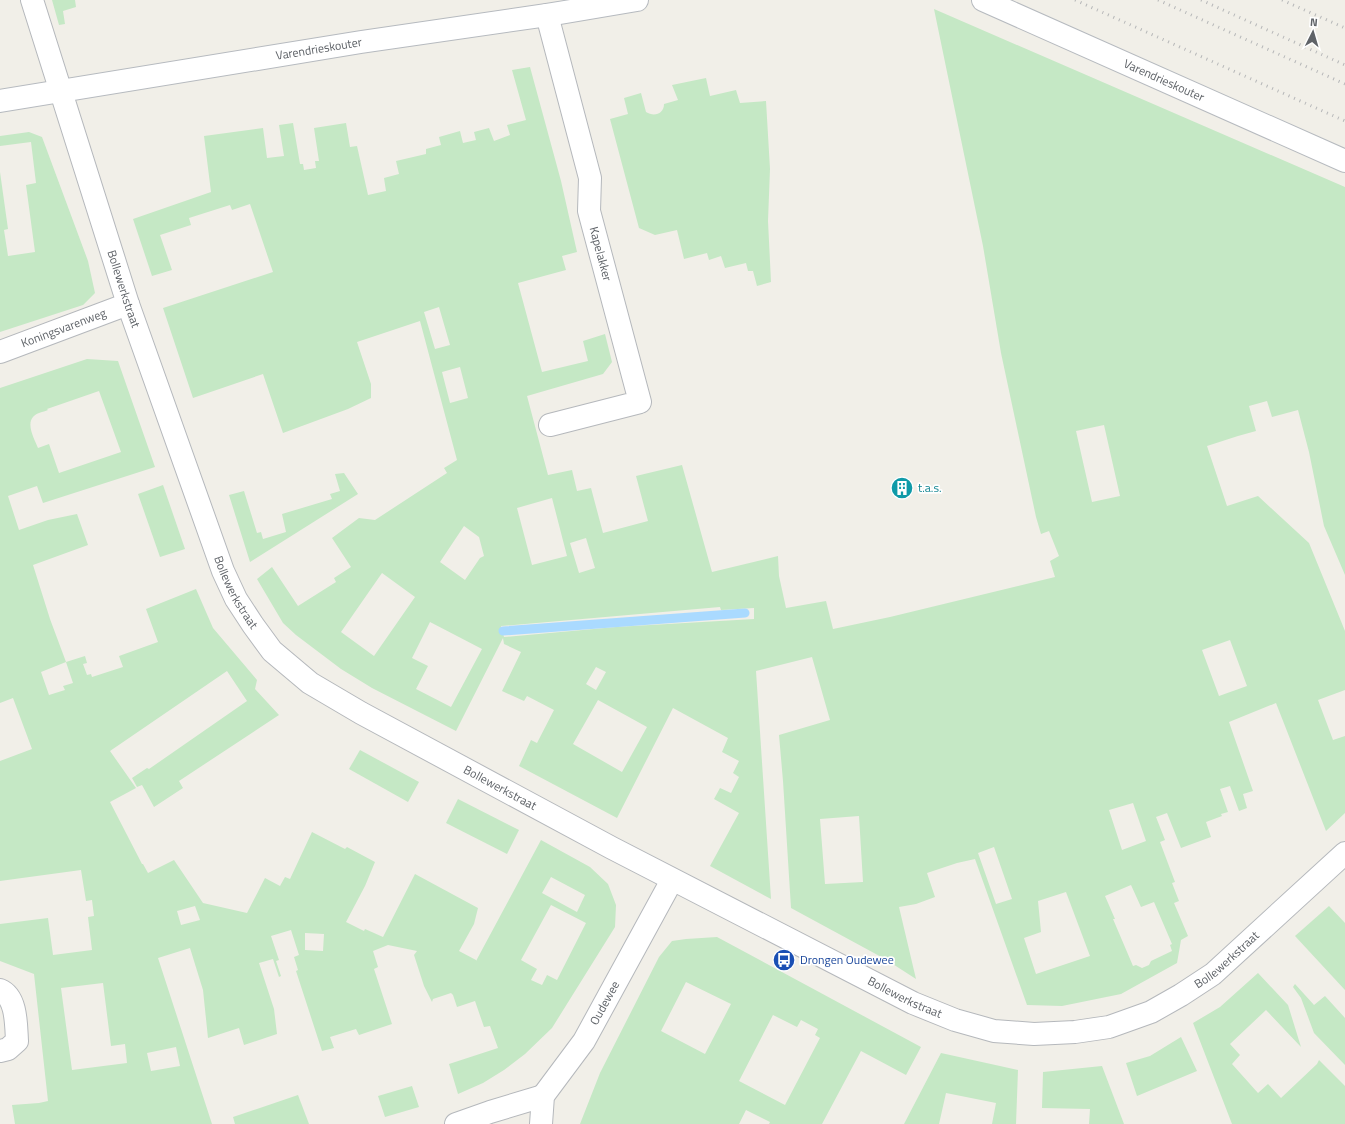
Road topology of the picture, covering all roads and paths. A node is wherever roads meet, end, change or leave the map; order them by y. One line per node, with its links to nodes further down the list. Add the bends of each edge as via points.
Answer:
1 (32, 0): 5 (street, Bollewerkstraat)
2 (637, 0): 4 (street, Varendrieskouter)
3 (983, 0): 7 (street, Varendrieskouter)
4 (547, 15): 5 (street, Varendrieskouter, via 361,42); 10 (street, Kapelakker, via 590,178 589,211 640,402)
5 (60, 92): 6 (street, Varendrieskouter); 8 (street, Bollewerkstraat)
6 (0, 101)
7 (1345, 162)
8 (128, 304): 9 (street, Koningsvarenweg); 12 (street, Bollewerkstraat, via 223,571 236,599 272,651 310,683 360,714)
9 (0, 352)
10 (550, 425)
11 (1345, 853): 12 (street, Bollewerkstraat, via 1213,974 1181,995 1151,1012 1109,1027 1048,1034 994,1030 955,1020 919,1006)
12 (672, 880): 15 (street, Oudewee, via 584,1041)
13 (0, 990): 14 (street, via 6,992 14,1008 17,1041 8,1049)
14 (0, 1051)
15 (543, 1096): 16 (street); 17 (street)
16 (456, 1124)
17 (541, 1124)

